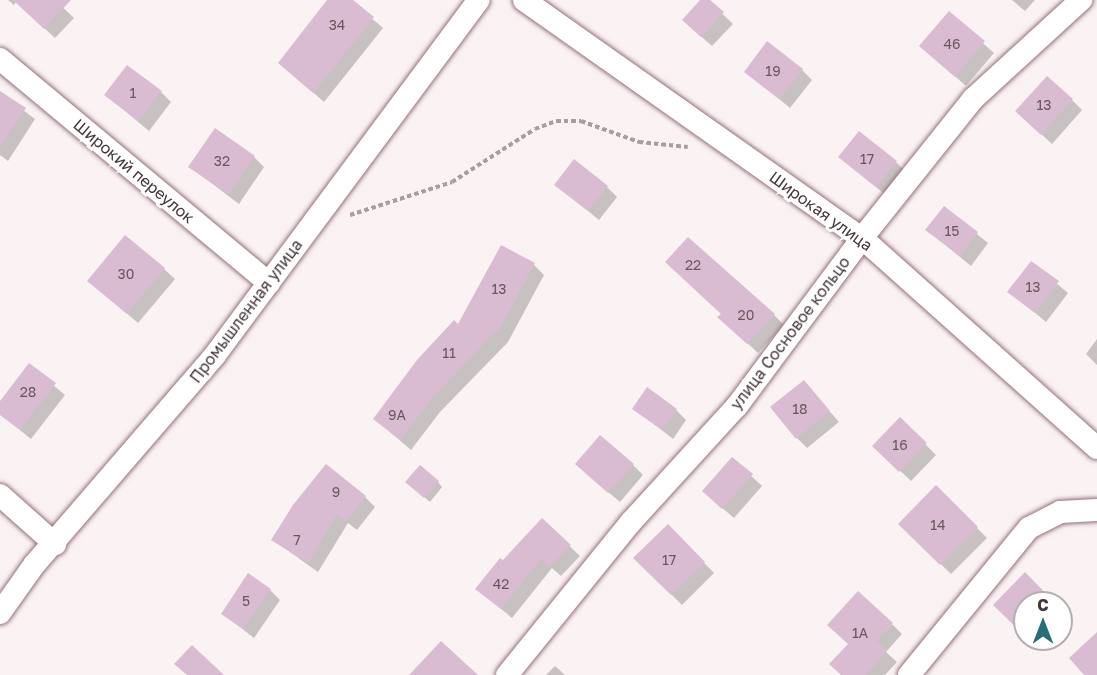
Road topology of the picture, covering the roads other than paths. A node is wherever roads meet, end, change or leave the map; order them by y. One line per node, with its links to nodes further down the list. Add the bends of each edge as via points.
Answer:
1 (479, 0): 6 (street, Промышленная улица)
2 (524, 0): 5 (street, Широкая улица)
3 (1081, 0): 5 (street, улица Сосновое кольцо, via 973,99)
4 (0, 59): 6 (street, Широкий переулок)
5 (862, 238): 7 (street, Широкая улица); 12 (street, улица Сосновое кольцо, via 737,406 631,522)
6 (268, 283): 10 (street, Промышленная улица, via 215,355)
7 (1097, 448)
8 (0, 495): 10 (street)
9 (1097, 510): 13 (street, via 1060,512 1029,528)
10 (55, 544): 11 (street, Промышленная улица)
11 (0, 613)
12 (507, 675)
13 (909, 675)

